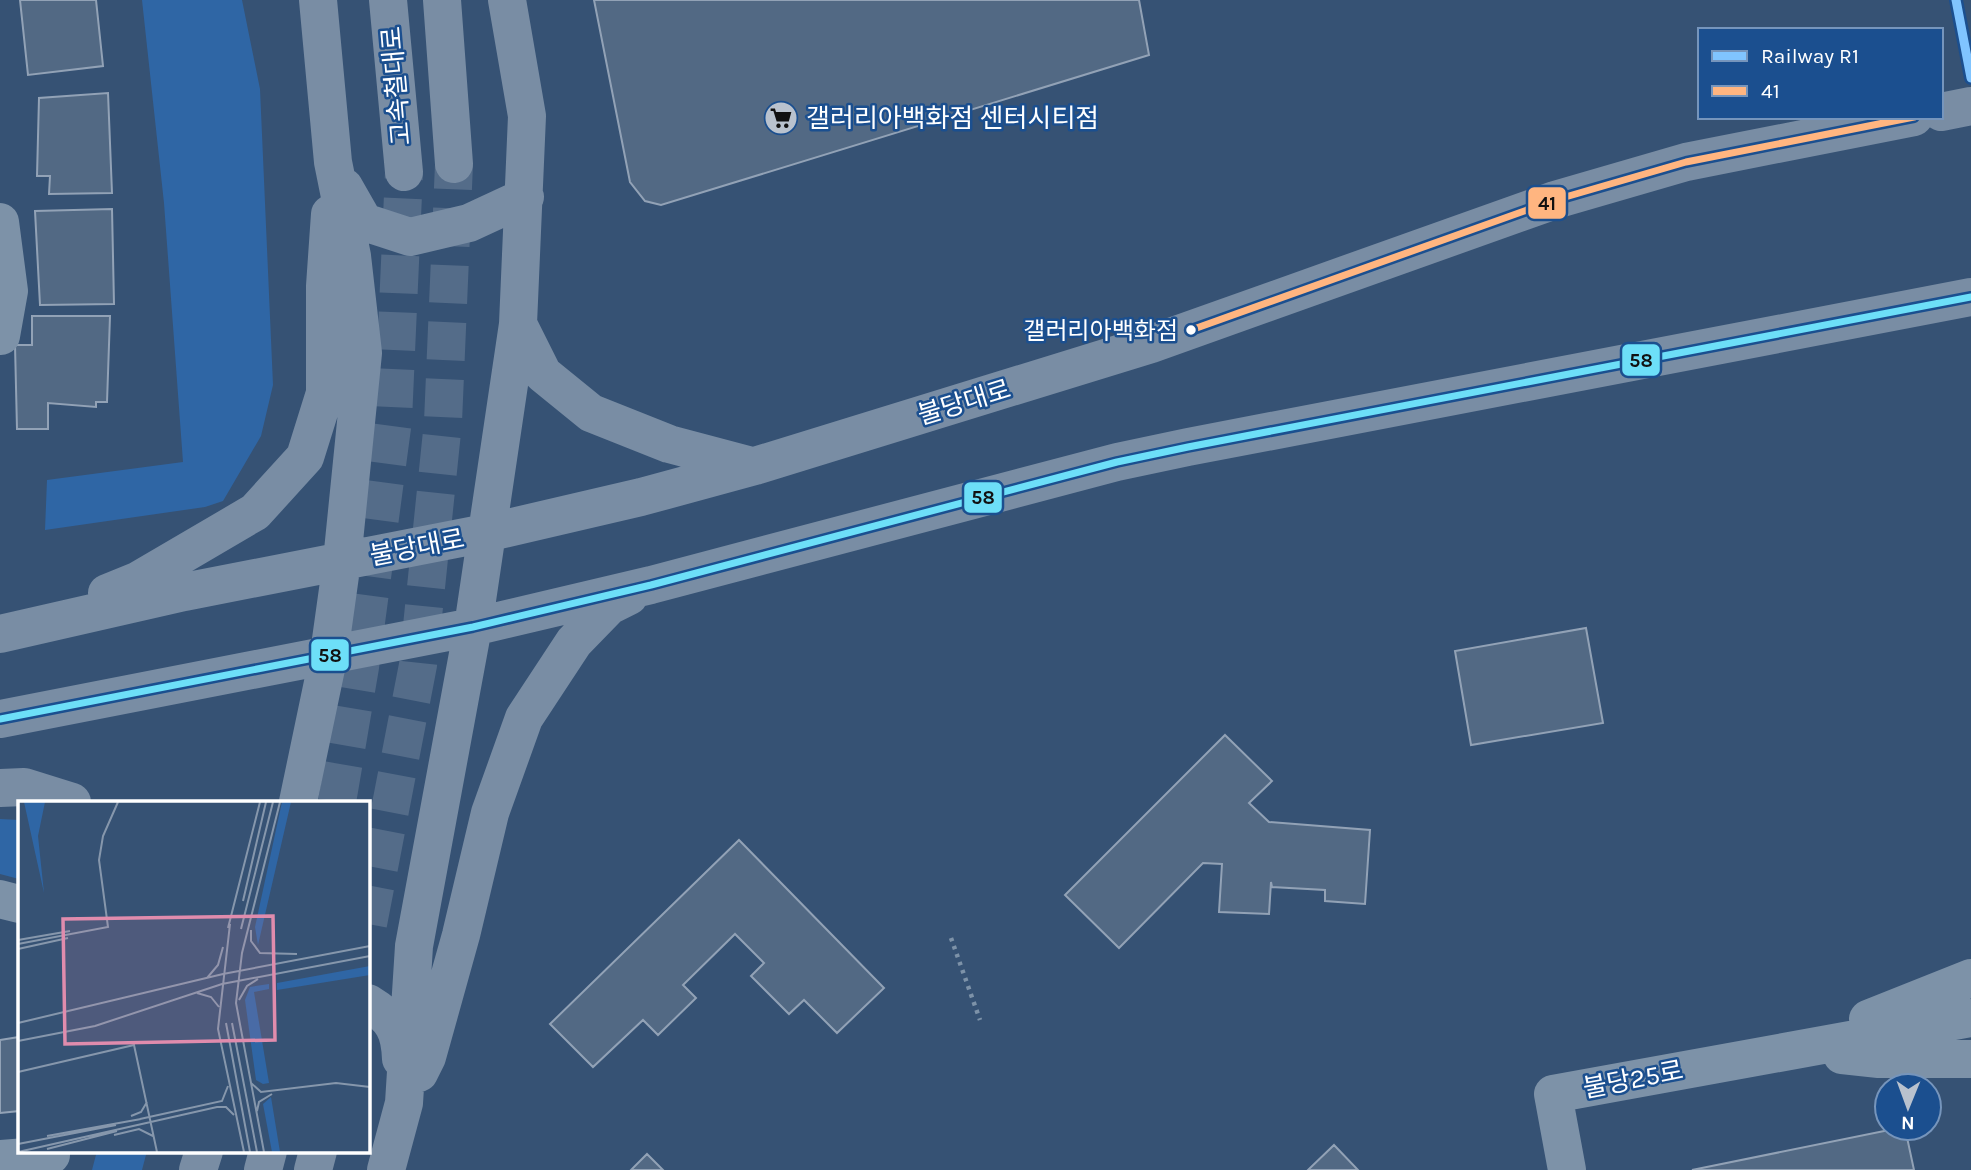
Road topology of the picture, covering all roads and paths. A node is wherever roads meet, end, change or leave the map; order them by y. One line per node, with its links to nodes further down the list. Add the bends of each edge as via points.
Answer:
1 (318, 0): 8 (main road)
2 (388, 0): 10 (main road, 고속철대로)
3 (442, 0): 9 (main road, 고속철대로)
4 (508, 0): 11 (main road, via 527,116)
5 (1971, 106): 6 (main road)
6 (1943, 112)
7 (1904, 119): 17 (main road, 불당대로, via 1686,162 1555,201 1151,344)
8 (333, 162): 11 (main road, via 364,222 410,237 469,223); 19 (main road, via 352,256 363,353); 22 (main road, via 325,286 325,393 305,457 255,512 139,580)
9 (454, 164)
10 (404, 172)
11 (525, 197): 15 (main road)
12 (0, 222): 13 (street)
13 (5, 292): 16 (street)
14 (1971, 297): 20 (main road, via 1164,452)
15 (518, 324): 17 (main road, via 543,374 591,413 669,443); 18 (main road)
16 (1, 336)
17 (754, 466): 18 (main road, 불당대로)
18 (486, 533): 19 (main road, 불당대로); 21 (main road)
19 (342, 561): 22 (main road, 불당대로); 23 (main road)
20 (652, 585): 21 (main road); 37 (main road, via 608,606 574,642 524,718 490,813 427,1057)
21 (473, 627): 23 (main road); 37 (main road, via 414,946)
22 (0, 634)
23 (329, 654): 24 (main road); 27 (main road)
24 (0, 719)
25 (0, 788): 26 (main road, via 24,787)
26 (66, 801)
27 (298, 801)
28 (0, 899): 29 (street)
29 (18, 904)
30 (951, 938): 34 (path)
31 (1971, 978): 35 (street)
32 (369, 1004): 37 (main road, via 387,1014 400,1039)
33 (1971, 1018): 35 (street)
34 (981, 1020)
35 (1788, 1049): 36 (street, via 1879,1059); 47 (street, 불당25로, via 1553,1094)
36 (1971, 1059)
37 (404, 1103): 46 (main road)
38 (204, 1152): 43 (main road)
39 (268, 1152): 44 (main road)
40 (318, 1152): 45 (main road)
41 (51, 1158): 42 (street)
42 (0, 1159)
43 (198, 1170)
44 (263, 1170)
45 (313, 1170)
46 (386, 1170)
47 (1567, 1170)

